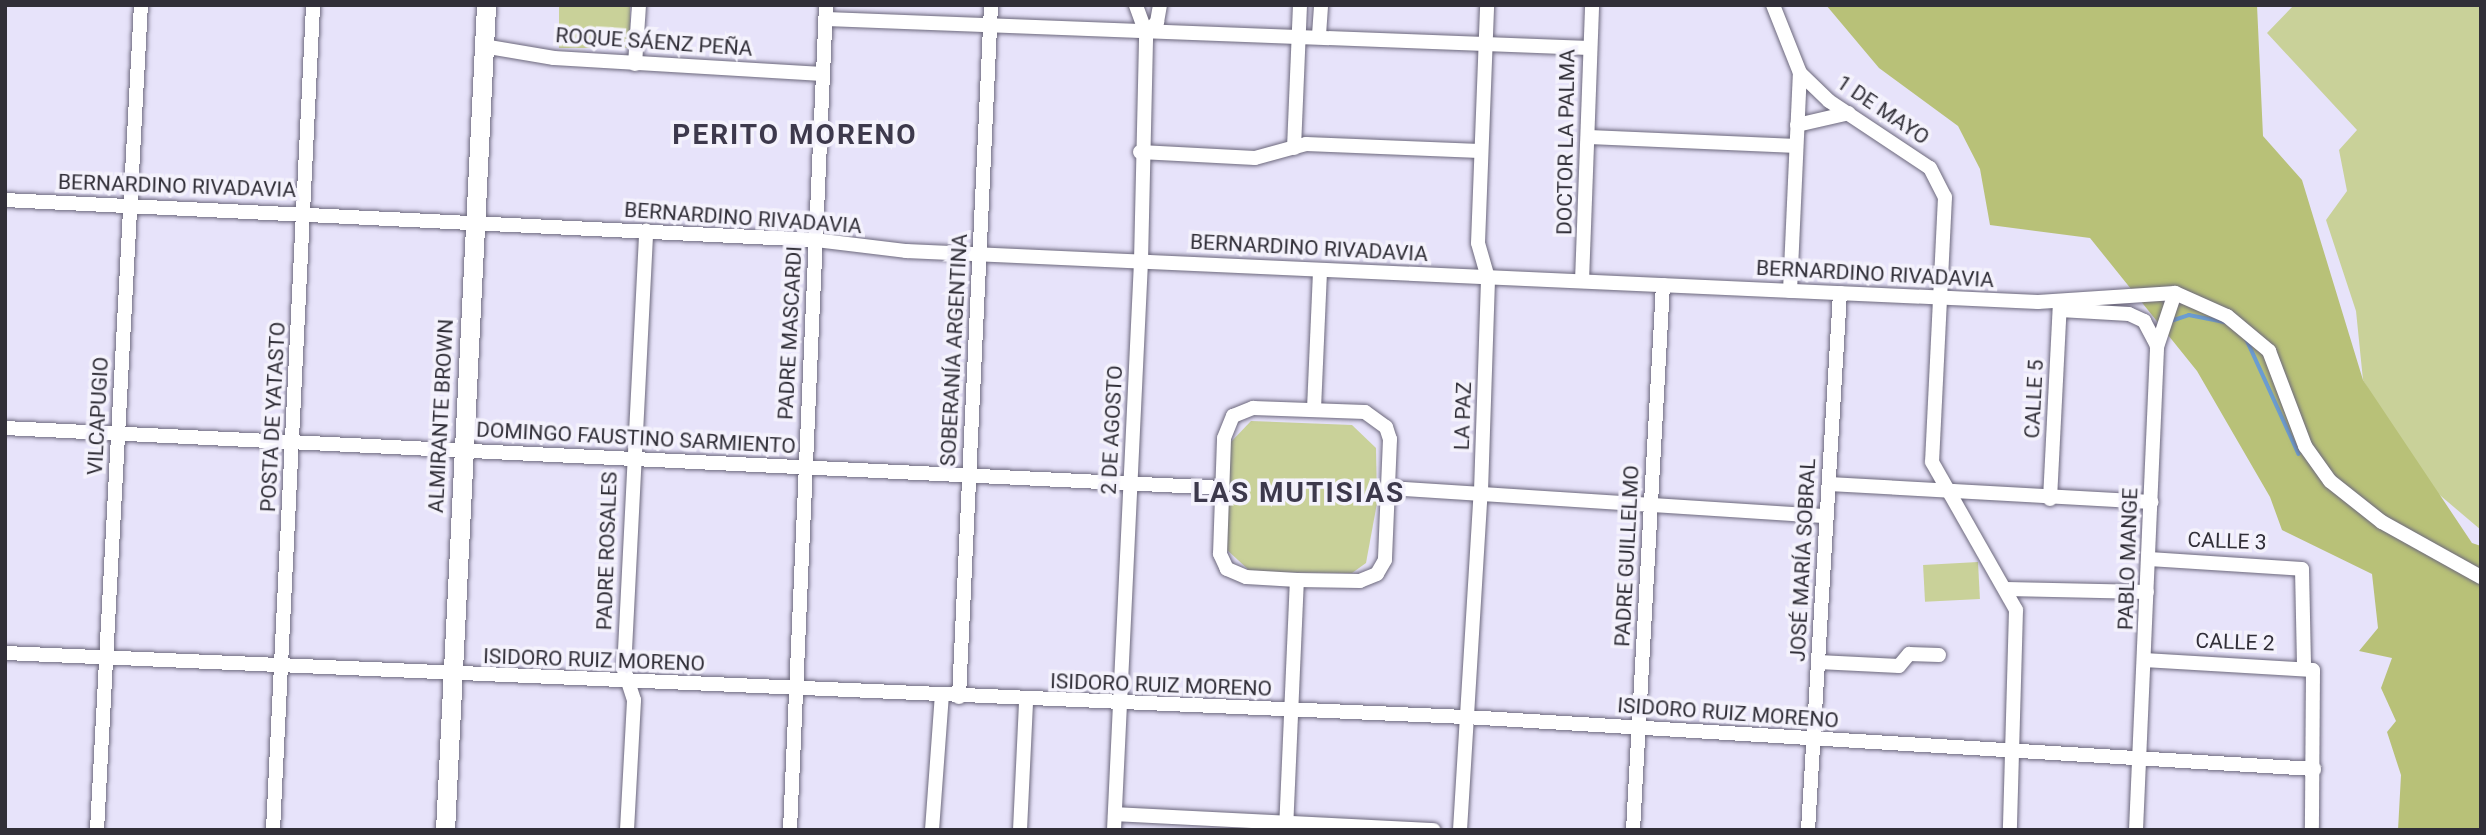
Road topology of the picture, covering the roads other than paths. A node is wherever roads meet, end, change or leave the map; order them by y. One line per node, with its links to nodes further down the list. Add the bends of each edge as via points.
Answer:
1 (141, 5): 32 (street, VILCAPUGIO)
2 (313, 5): 33 (street, POSTA DE YATASTO)
3 (485, 5): 19 (street, ALMIRANTE BROWN)
4 (639, 5): 21 (street)
5 (991, 5): 14 (street, SOBERANÍA ARGENTINA)
6 (1136, 5): 15 (street, 2 DE AGOSTO)
7 (1160, 5): 15 (street, 2 DE AGOSTO, via 1157,22)
8 (1300, 5): 16 (street)
9 (1321, 5): 17 (street)
10 (1487, 5): 18 (street, LA PAZ)
11 (1592, 5): 20 (street, DOCTOR LA PALMA)
12 (1773, 5): 22 (street, 1 DE MAYO)
13 (826, 12): 14 (street); 23 (street, PADRE MASCARDI)
14 (990, 28): 15 (street); 37 (street, SOBERANÍA ARGENTINA)
15 (1146, 33): 16 (street, via 1180,28); 30 (street, 2 DE AGOSTO)
16 (1298, 34): 17 (street); 28 (street)
17 (1319, 35): 18 (street)
18 (1486, 43): 20 (street); 29 (street, LA PAZ)
19 (483, 46): 21 (street, ROQUE SÁENZ PEÑA); 34 (street, ALMIRANTE BROWN)
20 (1589, 48): 26 (street, DOCTOR LA PALMA)
21 (635, 64): 23 (street, ROQUE SÁENZ PEÑA)
22 (1800, 73): 24 (street, 1 DE MAYO); 25 (street)
23 (823, 74): 36 (street, PADRE MASCARDI)
24 (1849, 113): 25 (street); 46 (street, 1 DE MAYO, via 1912,155 1940,182 1949,214)
25 (1797, 125): 27 (street)
26 (1590, 136): 27 (street); 41 (street, DOCTOR LA PALMA)
27 (1796, 146): 43 (street)
28 (1294, 148): 29 (street); 30 (street, via 1255,158)
29 (1480, 151): 40 (street, LA PAZ, via 1478,243)
30 (1140, 152): 38 (street, 2 DE AGOSTO)
31 (5, 200): 32 (street, BERNARDINO RIVADAVIA)
32 (131, 206): 33 (street, BERNARDINO RIVADAVIA); 51 (street, VILCAPUGIO)
33 (303, 212): 34 (street, BERNARDINO RIVADAVIA); 52 (street, POSTA DE YATASTO)
34 (473, 222): 35 (street, BERNARDINO RIVADAVIA); 53 (street, ALMIRANTE BROWN)
35 (646, 232): 36 (street, BERNARDINO RIVADAVIA); 54 (street, PADRE ROSALES)
36 (815, 240): 37 (street, BERNARDINO RIVADAVIA); 55 (street, PADRE MASCARDI)
37 (979, 253): 38 (street, BERNARDINO RIVADAVIA); 56 (street, SOBERANÍA ARGENTINA)
38 (1141, 261): 39 (street, BERNARDINO RIVADAVIA); 57 (street, 2 DE AGOSTO)
39 (1320, 270): 40 (street, BERNARDINO RIVADAVIA); 49 (street)
40 (1488, 278): 41 (street, BERNARDINO RIVADAVIA); 61 (street, LA PAZ)
41 (1583, 281): 42 (street, BERNARDINO RIVADAVIA)
42 (1663, 285): 43 (street, BERNARDINO RIVADAVIA); 64 (street, PADRE GUILLELMO)
43 (1790, 291): 44 (street, BERNARDINO RIVADAVIA)
44 (1840, 293): 46 (street, BERNARDINO RIVADAVIA); 58 (street, JOSÉ MARÍA SOBRAL)
45 (2175, 293): 47 (street, BERNARDINO RIVADAVIA, via 2151,291); 48 (street, PABLO MANGE); 68 (street, BERNARDINO RIVADAVIA, via 2227,316 2269,351 2305,446 2337,487 2382,522)
46 (1943, 297): 47 (street, BERNARDINO RIVADAVIA); 62 (street, 1 DE MAYO, via 1933,462)
47 (2060, 306): 48 (street, BERNARDINO RIVADAVIA, via 2129,314 2144,321); 63 (street, CALLE 5)
48 (2157, 347): 65 (street, PABLO MANGE)
49 (1314, 409): 59 (street, via 1253,408 1233,416 1224,438); 60 (street, via 1365,412 1380,420 1390,439)
50 (5, 428): 51 (street, DOMINGO FAUSTINO SARMIENTO)
51 (118, 435): 52 (street, DOMINGO FAUSTINO SARMIENTO); 74 (street, VILCAPUGIO)
52 (292, 443): 53 (street, DOMINGO FAUSTINO SARMIENTO); 78 (street, POSTA DE YATASTO)
53 (462, 450): 54 (street, DOMINGO FAUSTINO SARMIENTO); 79 (street, ALMIRANTE BROWN)
54 (632, 459): 55 (street, DOMINGO FAUSTINO SARMIENTO); 80 (street, PADRE ROSALES, via 624,670)
55 (804, 467): 56 (street, DOMINGO FAUSTINO SARMIENTO); 81 (street, PADRE MASCARDI)
56 (970, 476): 57 (street, DOMINGO FAUSTINO SARMIENTO); 83 (street, SOBERANÍA ARGENTINA)
57 (1130, 483): 59 (street, DOMINGO FAUSTINO SARMIENTO); 85 (street, 2 DE AGOSTO)
58 (1829, 484): 62 (street); 66 (street, JOSÉ MARÍA SOBRAL)
59 (1222, 488): 69 (street, via 1220,554 1227,569 1246,577)
60 (1389, 488): 61 (street); 69 (street, via 1385,560 1377,574 1360,581)
61 (1481, 491): 64 (street); 87 (street, LA PAZ)
62 (1950, 492): 63 (street); 70 (street, 1 DE MAYO)
63 (2050, 499): 65 (street)
64 (1651, 502): 66 (street); 88 (street, PADRE GUILLELMO)
65 (2151, 502): 67 (street, PABLO MANGE)
66 (1827, 516): 76 (street, JOSÉ MARÍA SOBRAL)
67 (2149, 559): 71 (street, PABLO MANGE); 77 (street, CALLE 3, via 2302,569)
68 (2481, 577)
69 (1297, 580): 86 (street)
70 (2006, 589): 71 (street); 90 (street, 1 DE MAYO, via 2019,629)
71 (2147, 592): 75 (street, PABLO MANGE)
72 (5, 653): 74 (street, ISIDORO RUIZ MORENO)
73 (1939, 655): 76 (street, via 1909,654 1899,666)
74 (105, 657): 78 (street, ISIDORO RUIZ MORENO); 95 (street, VILCAPUGIO)
75 (2144, 660): 77 (street, CALLE 2); 91 (street, PABLO MANGE)
76 (1818, 662): 89 (street, JOSÉ MARÍA SOBRAL)
77 (2304, 666): 92 (street, CALLE 2, via 2316,679)
78 (282, 667): 79 (street, ISIDORO RUIZ MORENO); 96 (street, POSTA DE YATASTO)
79 (450, 676): 80 (street, ISIDORO RUIZ MORENO); 97 (street, ALMIRANTE BROWN)
80 (628, 681): 81 (street, ISIDORO RUIZ MORENO); 98 (street, PADRE ROSALES, via 634,700)
81 (796, 687): 82 (street, ISIDORO RUIZ MORENO); 99 (street, PADRE MASCARDI)
82 (942, 695): 83 (street, ISIDORO RUIZ MORENO); 100 (street)
83 (959, 697): 84 (street, ISIDORO RUIZ MORENO)
84 (1026, 701): 85 (street, ISIDORO RUIZ MORENO); 101 (street)
85 (1121, 706): 86 (street, ISIDORO RUIZ MORENO); 93 (street, 2 DE AGOSTO)
86 (1293, 712): 87 (street, ISIDORO RUIZ MORENO); 94 (street)
87 (1466, 717): 88 (street, ISIDORO RUIZ MORENO); 104 (street, LA PAZ)
88 (1637, 727): 89 (street, ISIDORO RUIZ MORENO); 105 (street, PADRE GUILLELMO)
89 (1813, 740): 90 (street, ISIDORO RUIZ MORENO); 106 (street, JOSÉ MARÍA SOBRAL)
90 (2014, 754): 91 (street, ISIDORO RUIZ MORENO); 107 (street, 1 DE MAYO)
91 (2139, 762): 92 (street, ISIDORO RUIZ MORENO); 108 (street, PABLO MANGE)
92 (2314, 769): 109 (street)
93 (1115, 814): 94 (street); 102 (street, 2 DE AGOSTO)
94 (1286, 826): 103 (street)
95 (97, 830)
96 (273, 830)
97 (445, 830)
98 (627, 830)
99 (790, 830)
100 (932, 830)
101 (1020, 830)
102 (1114, 830)
103 (1434, 830)
104 (1460, 830)
105 (1633, 830)
106 (1808, 830)
107 (2010, 830)
108 (2136, 830)
109 (2312, 830)

